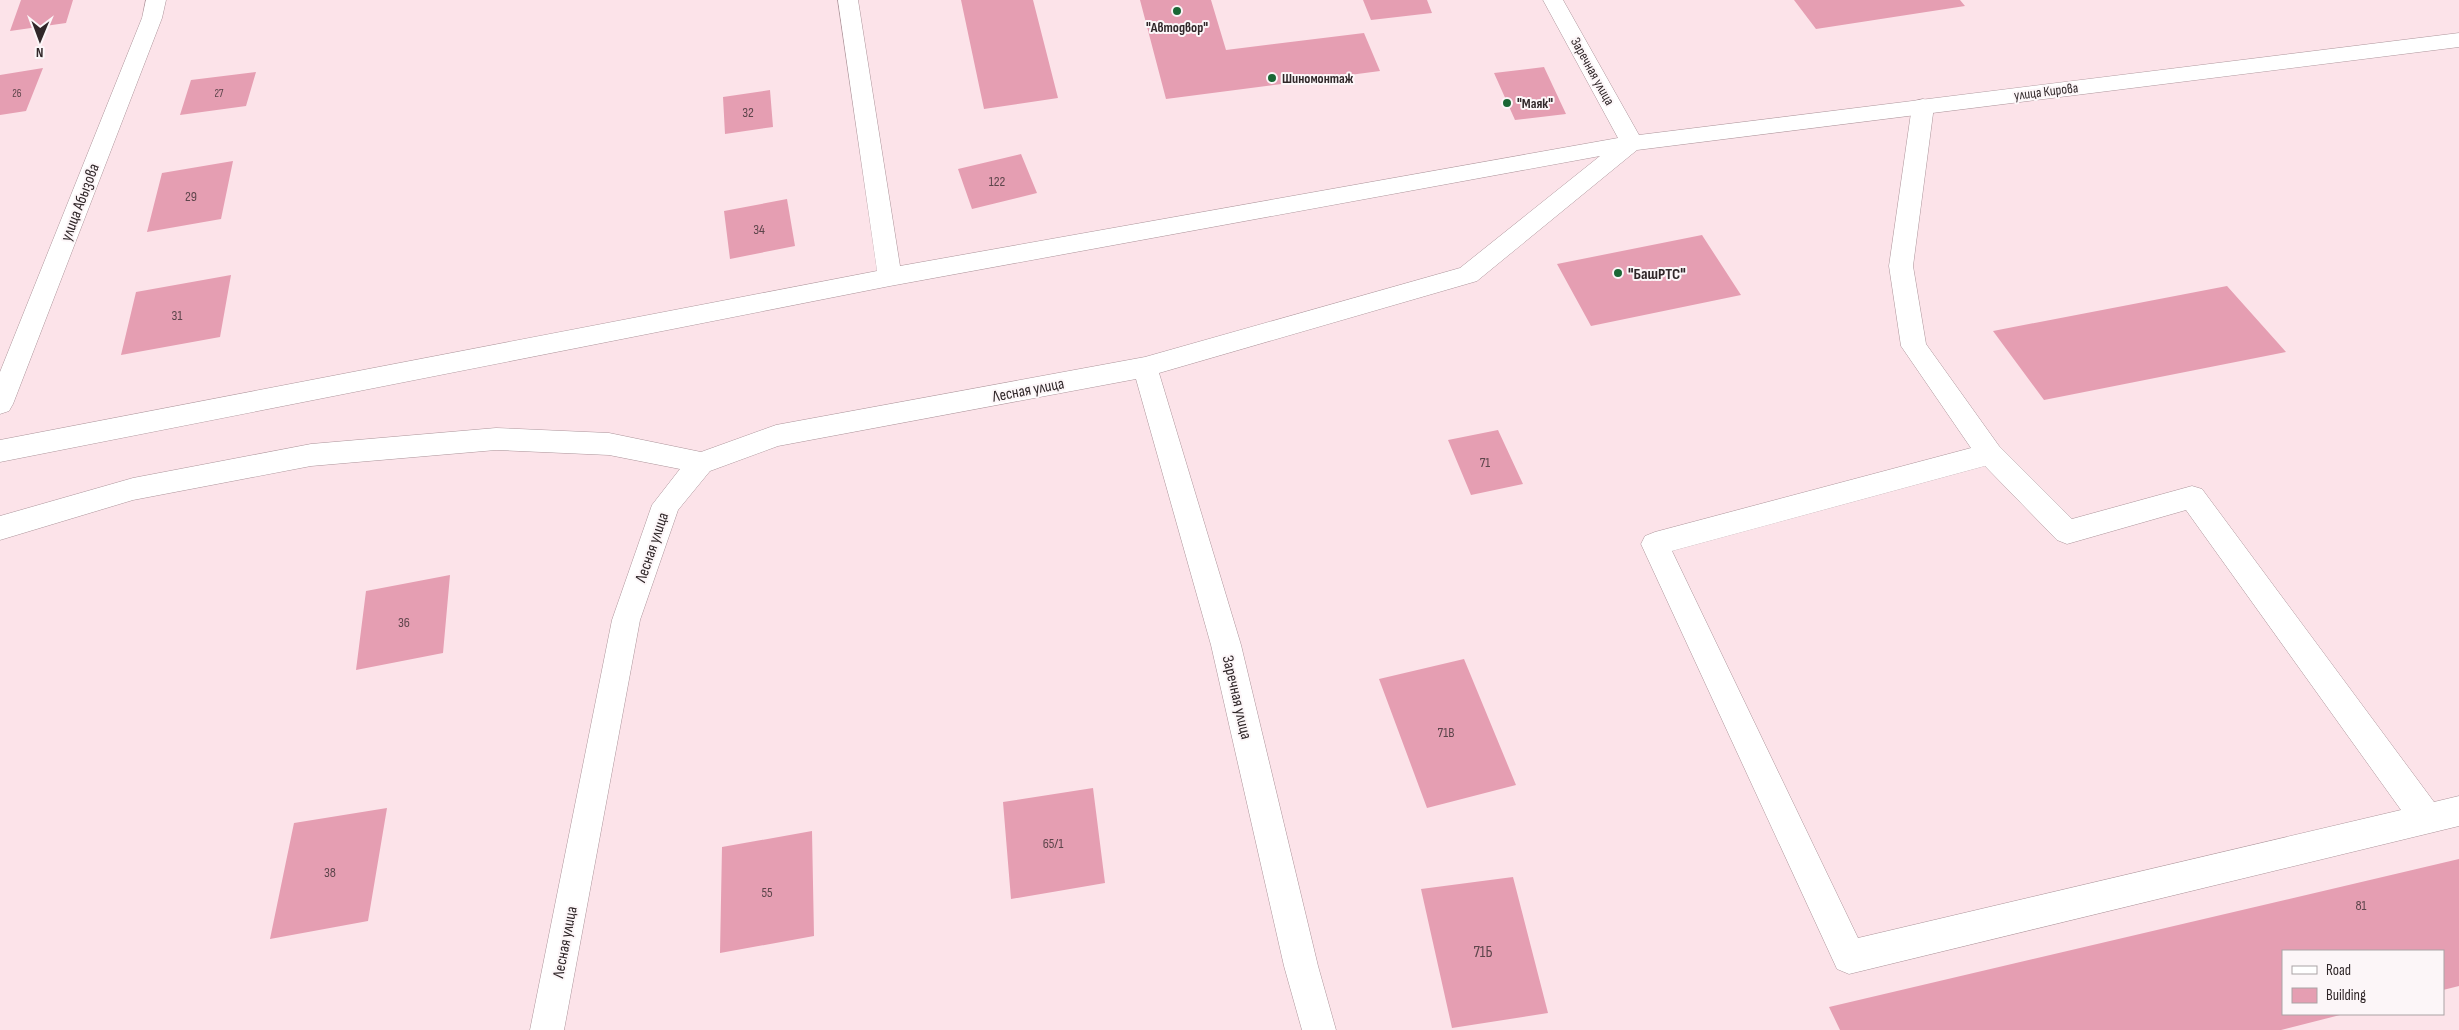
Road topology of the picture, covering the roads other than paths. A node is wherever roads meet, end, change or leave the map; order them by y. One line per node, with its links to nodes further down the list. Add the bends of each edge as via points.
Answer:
1 (156, 0): 9 (street, улица Абызова, via 152,18)
2 (848, 0): 7 (street)
3 (1553, 0): 6 (street, Заречная улица)
4 (2459, 40): 5 (street, улица Кирова)
5 (1923, 106): 6 (street, улица Кирова); 11 (street, via 1902,266 1914,346)
6 (1632, 143): 7 (street, улица Кирова); 8 (street, Лесная улица, via 1468,275)
7 (890, 277): 10 (street, улица Кирова)
8 (1145, 367): 12 (street, Лесная улица, via 776,436); 17 (street, Заречная улица, via 1226,645 1298,957)
9 (0, 404)
10 (0, 451)
11 (1990, 454): 15 (street, via 2067,532 2192,497); 15 (street, via 1655,544 1849,958)
12 (701, 463): 13 (street, via 610,444 496,439 311,455 133,489); 16 (street, Лесная улица, via 666,505 626,620)
13 (0, 528)
14 (2459, 811): 15 (street)
15 (2427, 819)
16 (547, 1030)
17 (1319, 1030)

